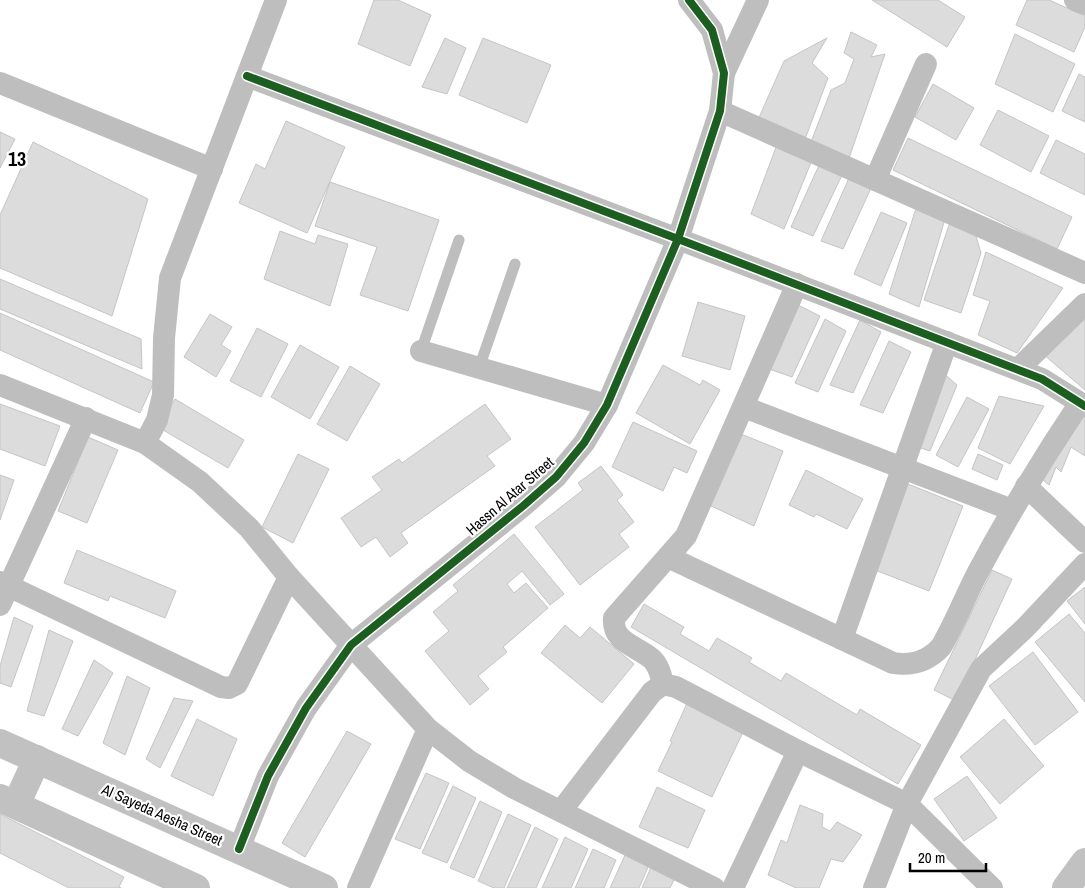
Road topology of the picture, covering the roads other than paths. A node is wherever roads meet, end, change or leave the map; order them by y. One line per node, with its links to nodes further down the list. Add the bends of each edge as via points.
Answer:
1 (276, 0): 8 (street)
2 (688, 0): 7 (street, Hassn Al Atar Street, via 712,30)
3 (758, 0): 7 (street)
4 (1075, 0): 5 (street)
5 (1085, 4)
6 (926, 64): 12 (street)
7 (724, 73): 10 (street, Hassn Al Atar Street)
8 (248, 76): 11 (street); 13 (street)
9 (0, 83): 11 (street)
10 (720, 111): 12 (street); 13 (street, Hassn Al Atar Street)
11 (212, 169): 28 (street, via 170,278 163,395 157,420)
12 (875, 180): 16 (street)
13 (678, 239): 17 (street); 24 (street, Hassn Al Atar Street)
14 (459, 240): 20 (lane)
15 (515, 264): 21 (lane)
16 (1085, 273)
17 (797, 284): 19 (street); 26 (street)
18 (1085, 304): 22 (street)
19 (947, 342): 22 (street); 29 (street)
20 (421, 351): 21 (street)
21 (479, 368): 24 (street)
22 (1018, 370): 25 (street, via 1042,379)
23 (0, 385): 27 (street)
24 (607, 405): 38 (street, Hassn Al Atar Street, via 584,443 556,477)
25 (1082, 405): 30 (street)
26 (744, 407): 29 (street); 33 (street, via 686,536)
27 (86, 418): 28 (street); 36 (street)
28 (145, 443): 35 (street, via 200,482 249,528)
29 (903, 468): 31 (street); 37 (street)
30 (1026, 486): 31 (street); 32 (street)
31 (1012, 510): 37 (street, via 946,638 934,654 905,665 893,663)
32 (1085, 542)
33 (668, 557): 37 (street); 39 (street, via 614,618 613,628 618,636 652,660 660,671)
34 (1085, 564): 45 (street, via 981,669)
35 (289, 576): 36 (street, via 237,684 229,688); 38 (street)
36 (3, 591)
37 (842, 639)
38 (351, 645): 40 (street); 47 (street, Hassn Al Atar Street, via 306,708 268,776)
39 (663, 684): 42 (street, via 676,687); 46 (street, via 652,692)
40 (428, 729): 46 (street, via 484,770); 50 (street)
41 (0, 742): 43 (street, Al Sayeda Aesha Street)
42 (798, 750): 45 (street); 52 (street)
43 (37, 759): 44 (street); 47 (street, Al Sayeda Aesha Street)
44 (8, 801): 48 (street)
45 (907, 804): 53 (street); 54 (street)
46 (561, 811): 51 (street)
47 (239, 849): 49 (street, Al Sayeda Aesha Street)
48 (179, 884)
49 (324, 888)
50 (358, 888)
51 (714, 888)
52 (733, 888)
53 (874, 888)
54 (992, 888)

